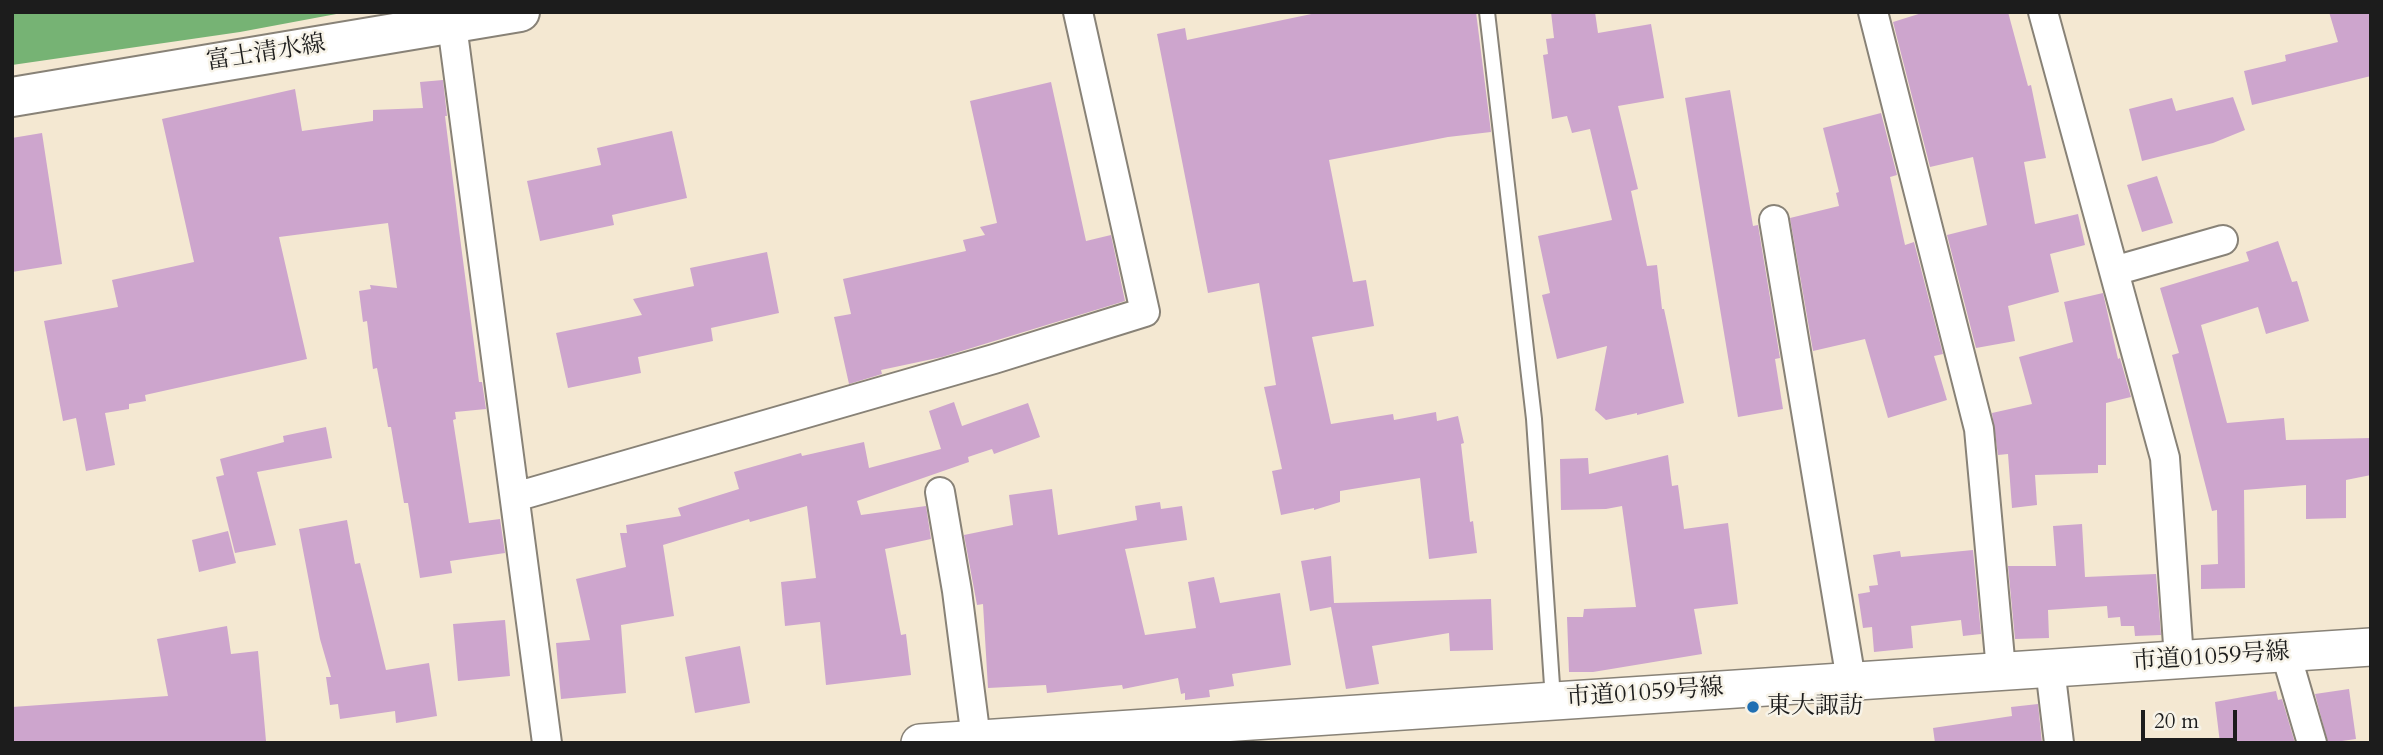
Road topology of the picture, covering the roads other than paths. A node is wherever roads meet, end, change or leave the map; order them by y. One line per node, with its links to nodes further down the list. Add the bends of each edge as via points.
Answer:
1 (520, 12): 6 (main road, 富士清水線)
2 (1078, 12): 12 (street, via 1145,312)
3 (1487, 12): 19 (lane, via 1534,419)
4 (1873, 12): 17 (street, via 1979,429)
5 (2043, 12): 10 (street)
6 (452, 25): 7 (main road, 富士清水線); 12 (street)
7 (12, 97)
8 (1774, 220): 18 (street)
9 (2223, 240): 10 (street)
10 (2114, 271): 15 (street, via 2165,458)
11 (940, 492): 21 (street)
12 (515, 497): 22 (street)
13 (2371, 647): 14 (street, 市道01059号線)
14 (2286, 654): 15 (street, 市道01059号線); 25 (street)
15 (2179, 659): 16 (street, 市道01059号線)
16 (2050, 668): 17 (street, 市道01059号線); 24 (street)
17 (2001, 670): 18 (street, 市道01059号線)
18 (1851, 680): 19 (street, 市道01059号線)
19 (1553, 700): 20 (street, 市道01059号線)
20 (1135, 736): 21 (street, 市道01059号線)
21 (976, 739): 23 (street, 市道01059号線)
22 (547, 743)
23 (920, 743)
24 (2059, 743)
25 (2312, 743)

